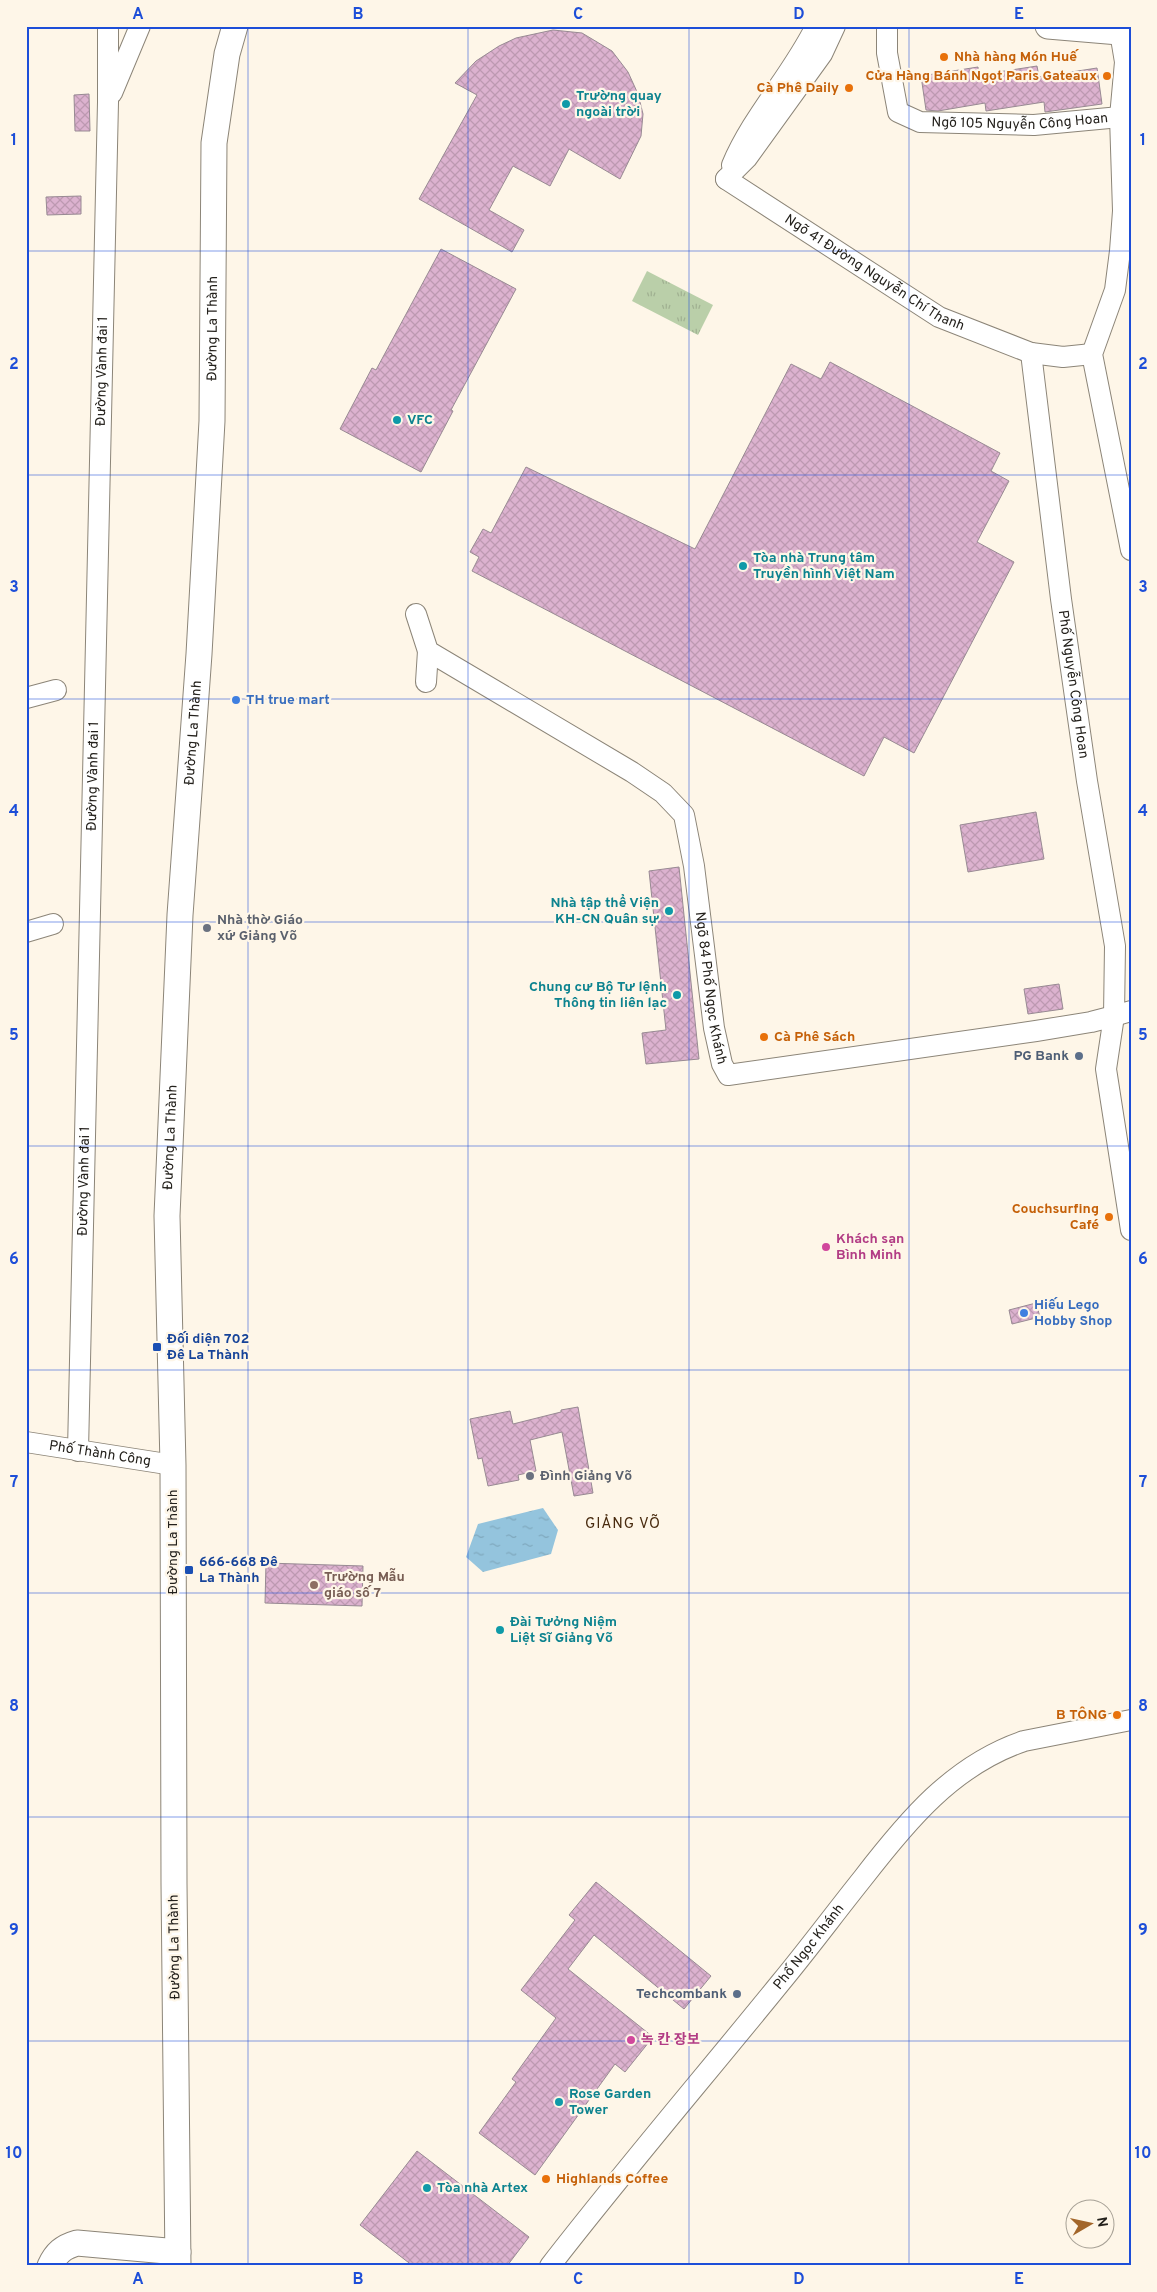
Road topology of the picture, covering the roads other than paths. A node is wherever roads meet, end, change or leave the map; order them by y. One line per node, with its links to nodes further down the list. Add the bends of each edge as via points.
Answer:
1 (108, 26): 9 (street, Đường Vành đai 1)
2 (140, 26): 9 (street)
3 (235, 26): 27 (main road, Đường La Thành, via 214,143 212,422 171,1101 168,1216)
4 (816, 26): 11 (street, via 807,45 741,144)
5 (835, 26): 11 (street, via 822,54 794,94 748,158)
6 (887, 26): 10 (street, Ngõ 105 Nguyễn Công Hoan, via 887,54 898,112 920,122 1034,125)
7 (1048, 26): 8 (main road)
8 (1126, 33): 10 (street)
9 (108, 102): 26 (street, Đường Vành đai 1)
10 (1120, 117): 13 (street, via 1123,211 1119,266)
11 (726, 178): 12 (street, Ngõ 41 Đường Nguyễn Chí Thanh, via 939,317)
12 (1031, 353): 13 (street, Ngõ 41 Đường Nguyễn Chí Thanh, via 1064,357); 23 (street, Phố Nguyễn Công Hoan, via 1061,599)
13 (1092, 354): 14 (street)
14 (1128, 518): 15 (street)
15 (1131, 550)
16 (416, 614): 17 (street)
17 (428, 651): 18 (street); 23 (street, Ngõ 84 Phố Ngọc Khánh, via 632,772 663,793 684,814 694,866 714,1028 722,1064 728,1075 1036,1031 1092,1022)
18 (426, 682)
19 (56, 690): 20 (street)
20 (26, 698)
21 (53, 924): 22 (street)
22 (26, 932)
23 (1123, 1013): 24 (street, via 1106,1069)
24 (1131, 1230)
25 (26, 1442): 26 (street, Phố Thành Công)
26 (78, 1451): 27 (street, Phố Thành Công)
27 (173, 1464): 29 (main road, Đường La Thành)
28 (1131, 1720): 31 (street, Phố Ngọc Khánh, via 1010,1746 964,1771 921,1808)
29 (178, 2259): 30 (main road, Đường La Thành, via 77,2243 56,2254)
30 (50, 2266)
31 (550, 2266)

